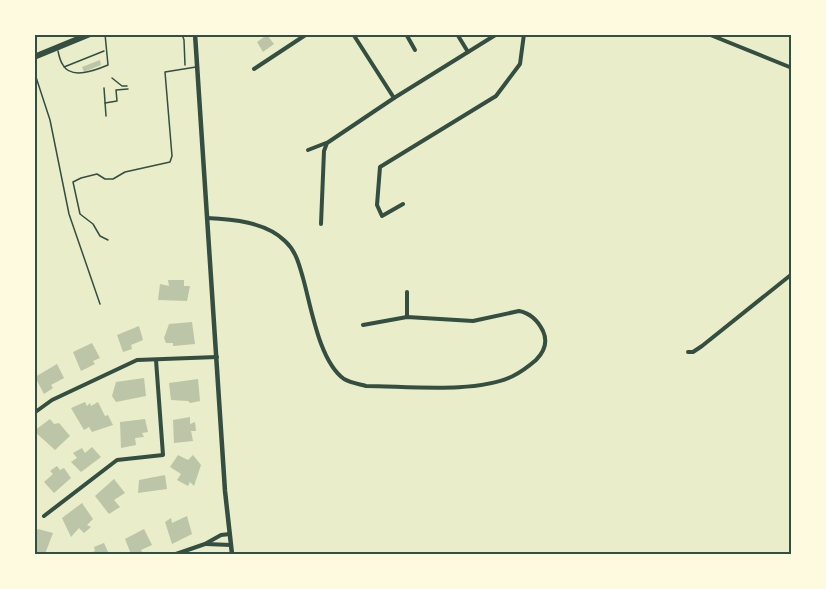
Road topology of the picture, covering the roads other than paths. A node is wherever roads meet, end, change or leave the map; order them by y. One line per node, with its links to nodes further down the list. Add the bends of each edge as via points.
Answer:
1 (90, 34): 11 (main road)
2 (105, 34): 13 (lane)
3 (195, 34): 17 (street)
4 (307, 34): 19 (street)
5 (353, 34): 21 (street)
6 (406, 34): 12 (street)
7 (457, 34): 14 (street)
8 (498, 34): 14 (street)
9 (524, 34): 24 (street, via 520,64 496,96 380,167 378,205 382,216)
10 (708, 34): 18 (street)
11 (57, 49): 15 (main road); 16 (lane)
12 (415, 50)
13 (106, 51): 16 (lane); 16 (lane, via 108,65 93,71 84,73)
14 (468, 52): 21 (street)
15 (34, 57)
16 (63, 67)
17 (197, 67): 25 (street); 27 (lane, via 165,72 170,162 125,172 113,179 97,174 73,182 80,214)
18 (792, 68)
19 (254, 69)
20 (34, 71): 30 (lane, via 50,120 69,214)
21 (394, 98): 22 (street)
22 (327, 142): 23 (street); 26 (street)
23 (308, 150)
24 (403, 204)
25 (207, 218): 31 (street, via 241,221 284,239 298,259 330,362 353,383 492,383 530,365 546,341 532,317 519,311 473,321); 34 (street)
26 (321, 225)
27 (108, 240)
28 (792, 274): 33 (street, via 702,346)
29 (406, 292): 31 (street)
30 (100, 304)
31 (407, 317): 32 (street)
32 (363, 325)
33 (688, 352)
34 (217, 357): 35 (street); 38 (street)
35 (156, 360): 36 (street, via 137,360 52,400); 37 (street, via 163,455 117,460)
36 (34, 413)
37 (44, 516)
38 (230, 534): 39 (street); 40 (street)
39 (206, 544): 40 (street); 41 (street)
40 (231, 545): 42 (street)
41 (176, 555)
42 (232, 555)

